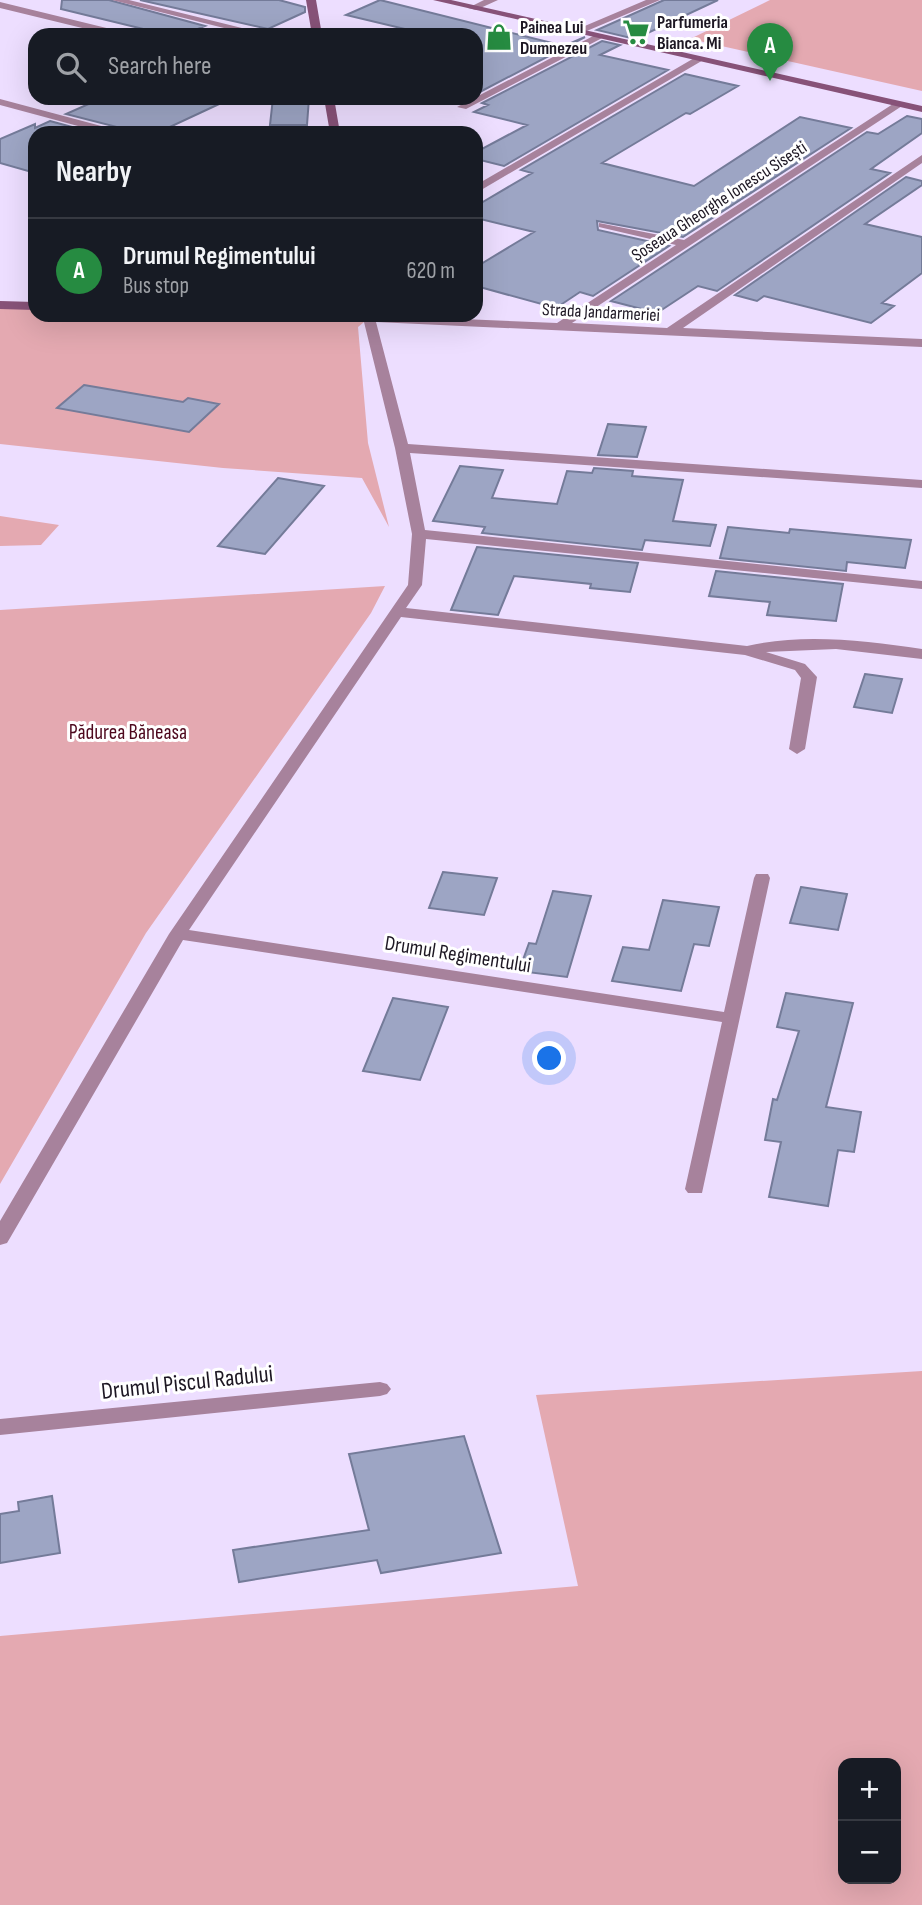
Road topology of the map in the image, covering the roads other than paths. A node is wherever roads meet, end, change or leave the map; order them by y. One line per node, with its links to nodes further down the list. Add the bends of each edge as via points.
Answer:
1 (117, 0): 9 (street)
2 (311, 0): 10 (main road)
3 (438, 0): 7 (main road)
4 (493, 0): 7 (street)
5 (655, 0): 11 (street)
6 (0, 5): 8 (street)
7 (473, 8): 11 (main road)
8 (94, 28)
9 (235, 28)
10 (316, 28)
11 (578, 31): 12 (main road)
12 (601, 36): 13 (main road); 14 (street)
13 (701, 59): 16 (main road); 24 (street)
14 (483, 96)
15 (0, 102): 21 (street)
16 (900, 104): 20 (main road); 26 (street, Șoseaua Gheorghe Ionescu Sisești)
17 (331, 105): 22 (main road)
18 (466, 105): 19 (street)
19 (462, 107)
20 (922, 108)
21 (90, 126)
22 (334, 126)
23 (922, 158): 32 (street)
24 (483, 186)
25 (603, 225): 26 (street)
26 (685, 244): 31 (street, Șoseaua Gheorghe Ionescu Sisești)
27 (0, 305): 28 (main road)
28 (28, 306)
29 (370, 322): 34 (street)
30 (454, 322): 31 (street, Strada Jandarmeriei)
31 (557, 328): 32 (street, Strada Jandarmeriei)
32 (668, 333): 33 (street, Strada Jandarmeriei)
33 (922, 343)
34 (402, 448): 35 (street); 36 (street)
35 (922, 484)
36 (419, 534): 37 (street); 38 (street, via 415,585)
37 (922, 585)
38 (399, 612): 39 (street); 43 (street)
39 (747, 651): 40 (street, via 783,643 847,644); 41 (street, via 800,667 808,677)
40 (922, 654)
41 (797, 749)
42 (762, 878): 44 (street)
43 (178, 934): 44 (street, Drumul Regimentului); 46 (street)
44 (731, 1018): 45 (street)
45 (695, 1189)
46 (0, 1238)
47 (380, 1389): 48 (street, Drumul Piscul Radului)
48 (0, 1427)

